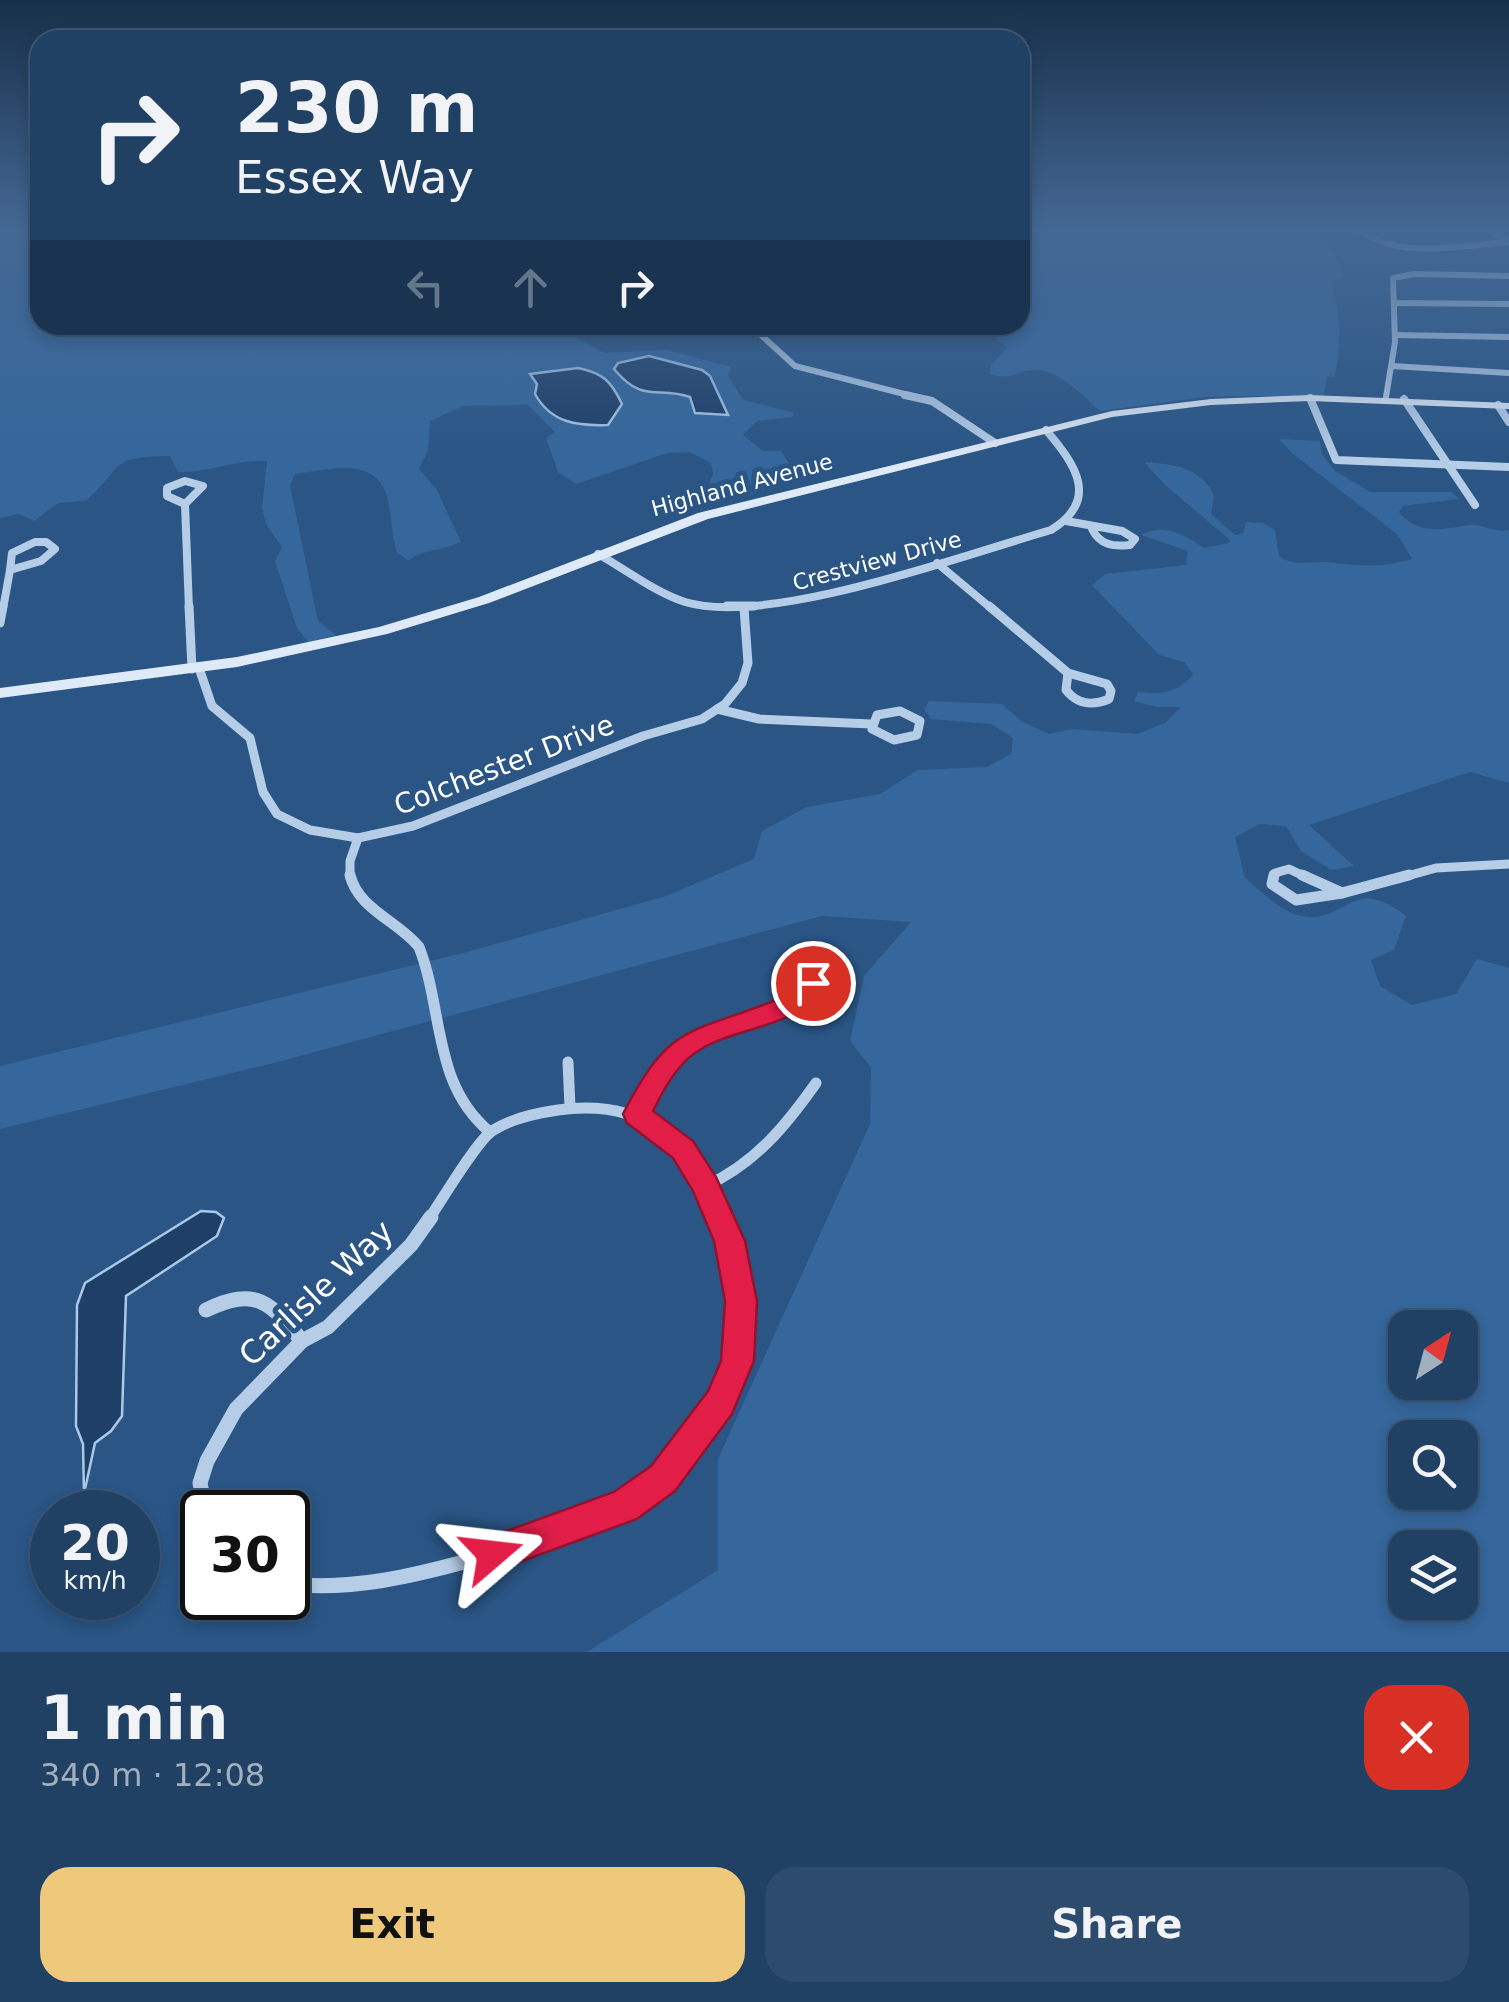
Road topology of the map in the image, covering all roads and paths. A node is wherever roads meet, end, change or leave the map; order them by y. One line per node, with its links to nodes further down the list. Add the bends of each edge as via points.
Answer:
1 (1394, 307): 3 (street)
2 (761, 335): 13 (street, via 795,366 932,400)
3 (1395, 335): 4 (street); 5 (street)
4 (1509, 337)
5 (1392, 366): 6 (street); 8 (street)
6 (1509, 373)
7 (1310, 398): 8 (street, Highland Avenue); 12 (street, Highland Avenue, via 1165,405); 14 (street, via 1336,460)
8 (1386, 398): 9 (street, Highland Avenue)
9 (1404, 399): 10 (street, Highland Avenue); 14 (street)
10 (1503, 405): 11 (street)
11 (1509, 422)
12 (1046, 430): 13 (street, Highland Avenue); 18 (street, via 1081,485)
13 (995, 443): 20 (street, Highland Avenue, via 703,516)
14 (1445, 464): 15 (street); 17 (street)
15 (1509, 467)
16 (185, 504): 16 (street, via 200,491 200,484 167,488 167,496); 25 (street)
17 (1474, 505)
18 (1066, 521): 19 (street); 21 (street, Crestview Drive)
19 (1092, 529): 19 (street, via 1123,530 1135,539 1109,545)
20 (598, 554): 23 (street, Crestview Drive, via 685,602); 25 (street, Highland Avenue, via 405,625)
21 (937, 563): 23 (street, Crestview Drive, via 791,603); 26 (street)
22 (10, 570): 22 (street, via 52,555 53,545 19,546); 24 (street)
23 (744, 608): 28 (street, via 745,673)
24 (0, 623)
25 (196, 669): 27 (street, Highland Avenue); 30 (street, Colchester Drive, via 212,706 250,738 263,792 276,814 310,830)
26 (1068, 674): 26 (street, via 1066,690 1077,701 1109,699 1106,684)
27 (0, 693)
28 (717, 709): 29 (street, via 759,719); 30 (street, Colchester Drive, via 413,826)
29 (871, 724): 29 (street, via 882,737 897,740 917,735 922,726 900,710 877,715)
30 (358, 838): 38 (street, via 350,877 378,914 419,946 448,1068 466,1110)
31 (1509, 864): 32 (street, via 1436,868)
32 (1342, 892): 32 (street, via 1289,868 1274,873 1272,884 1294,901)
33 (813, 983): 37 (street, via 791,1006 682,1047)
34 (568, 1062): 36 (street)
35 (816, 1084): 39 (street, via 766,1150)
36 (570, 1107): 37 (street); 38 (street)
37 (637, 1114): 39 (street, via 683,1150)
38 (490, 1132): 41 (street, Carlisle Way, via 411,1245 328,1327)
39 (706, 1186): 43 (street, via 730,1241 741,1301 737,1361 720,1402 663,1479 624,1506 504,1550 404,1578)
40 (206, 1310): 41 (street, via 228,1298 257,1297)
41 (302, 1342): 42 (street, Carlisle Way, via 236,1410 207,1461)
42 (202, 1490)
43 (310, 1586)

